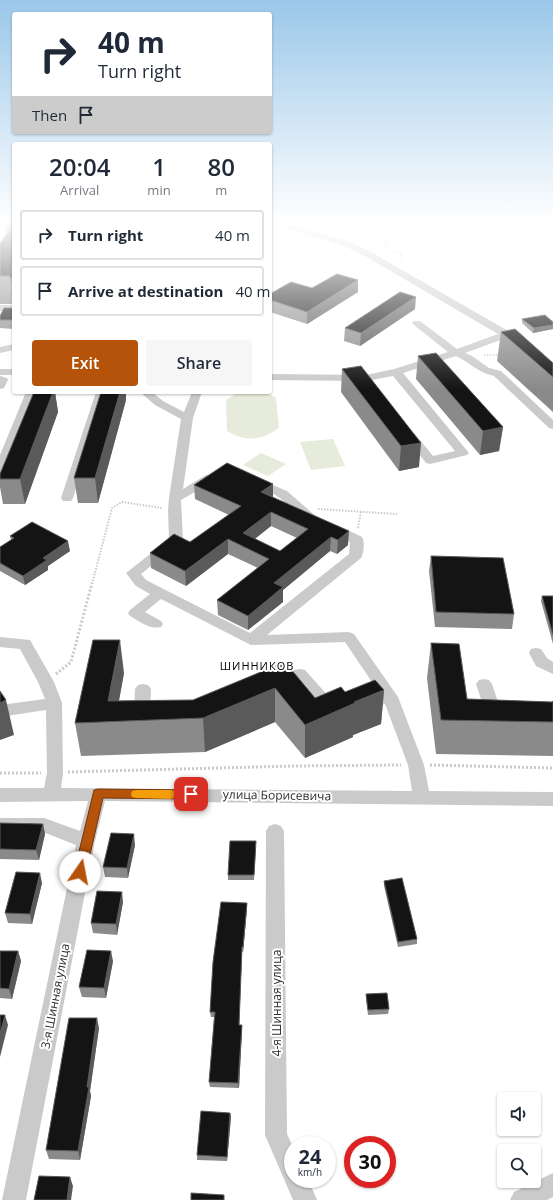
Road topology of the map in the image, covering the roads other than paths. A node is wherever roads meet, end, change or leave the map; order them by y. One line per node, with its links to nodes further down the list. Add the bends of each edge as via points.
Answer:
1 (408, 277): 5 (street)
2 (0, 308): 3 (street)
3 (12, 308)
4 (417, 323): 9 (street)
5 (507, 334): 6 (street); 9 (street)
6 (524, 345)
7 (12, 347): 8 (street)
8 (0, 350)
9 (456, 353): 12 (street); 24 (street, via 486,371 497,373)
10 (0, 372): 11 (street)
11 (12, 372)
12 (396, 372): 14 (street); 23 (street, via 463,453 430,460)
13 (272, 377): 14 (street)
14 (366, 378): 17 (street)
15 (0, 379): 16 (street, via 3,380)
16 (0, 386)
17 (375, 390)
18 (30, 394): 25 (street)
19 (100, 394): 28 (street)
20 (148, 394): 22 (street)
21 (196, 394): 22 (street)
22 (187, 418): 29 (street)
23 (402, 425)
24 (553, 426)
25 (0, 470)
26 (220, 473): 29 (street)
27 (247, 479): 32 (street, via 283,494 306,515 357,540 356,555)
28 (67, 498)
29 (175, 504): 30 (street, via 176,540 133,573 141,583)
30 (160, 593): 31 (street, via 135,613); 32 (street)
31 (156, 624)
32 (251, 640): 39 (street, via 349,637)
33 (0, 642): 40 (street, via 25,644 46,682)
34 (536, 653): 35 (street, via 541,662)
35 (553, 669)
36 (260, 683): 39 (street, via 275,677 300,674 324,702 344,709)
37 (484, 684): 43 (street, via 497,723)
38 (143, 689): 42 (street, via 142,716)
39 (390, 697): 47 (street, via 416,765)
40 (54, 703): 41 (street); 44 (street, via 55,772)
41 (0, 711)
42 (157, 717)
43 (505, 723)
44 (51, 794): 45 (street, улица Борисевича); 46 (street, улица Борисевича)
45 (98, 794): 47 (street, улица Борисевича); 51 (street, 3-я Шинная улица)
46 (0, 795)
47 (421, 797): 48 (street, улица Борисевича)
48 (553, 799)
49 (0, 825): 51 (street, via 44,825)
50 (275, 831): 52 (street, 4-я Шинная улица, via 276,1135)
51 (86, 841): 55 (street, 3-я Шинная улица)
52 (284, 1152)
53 (553, 1185): 57 (street)
54 (300, 1188): 56 (street)
55 (14, 1200)
56 (305, 1200)
57 (522, 1200)

